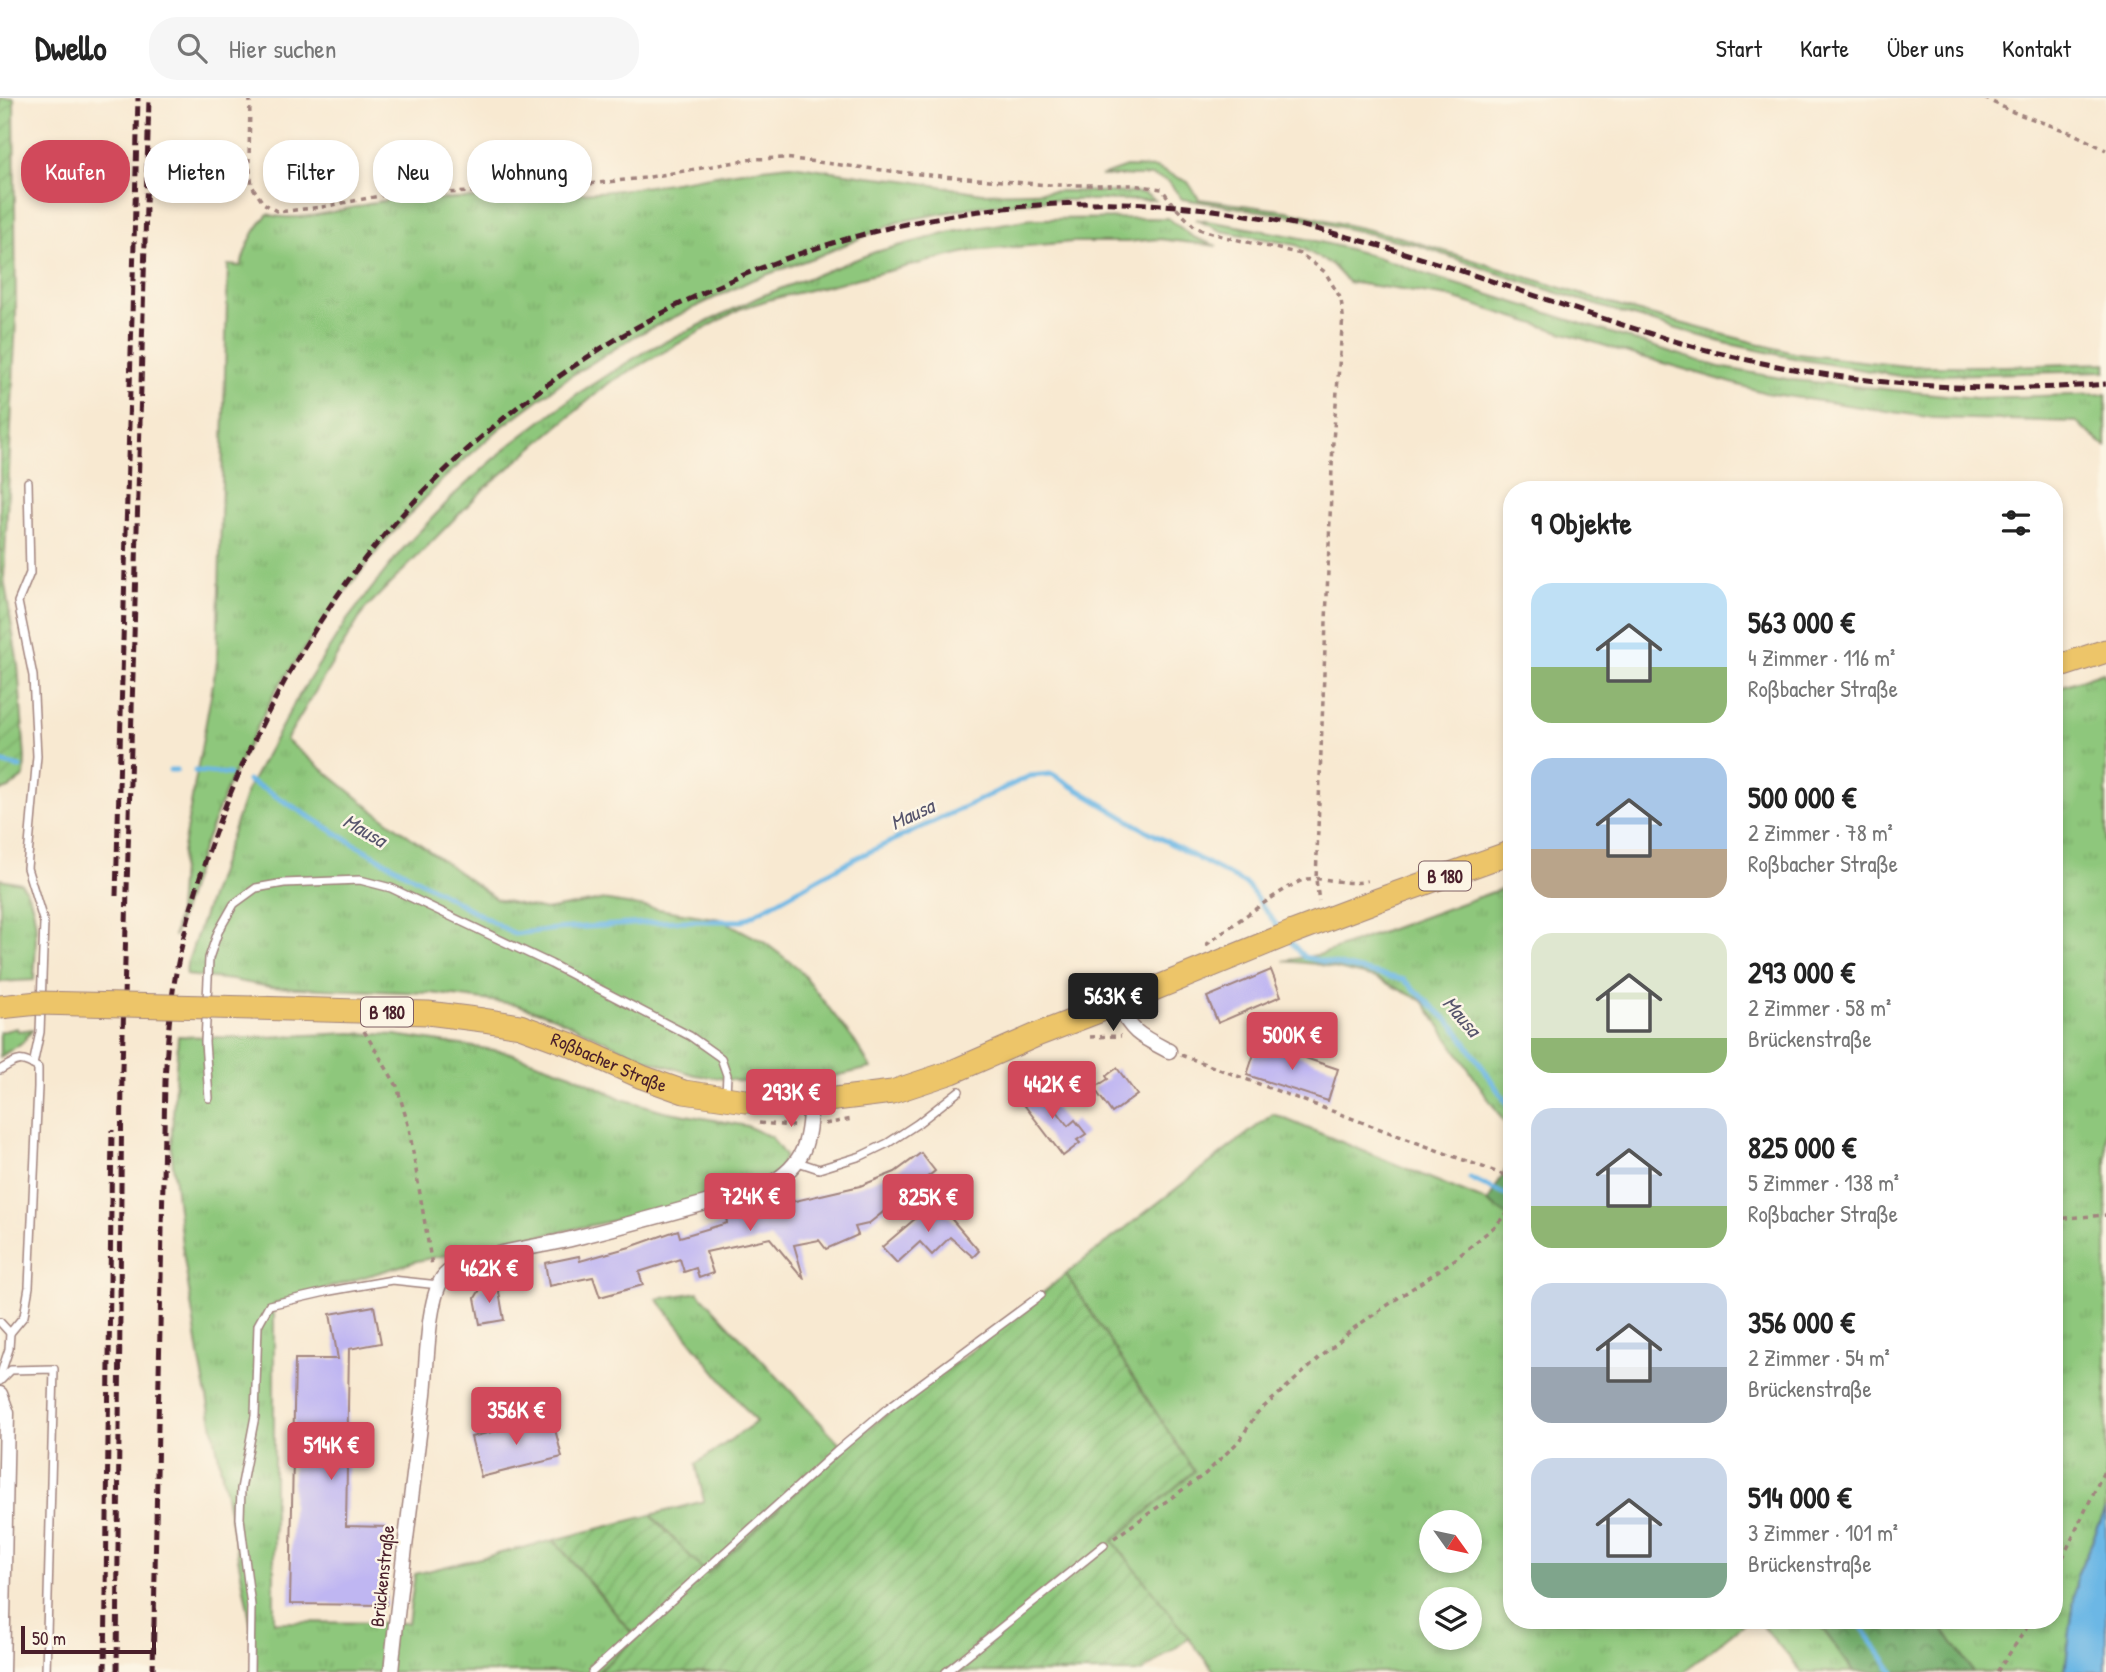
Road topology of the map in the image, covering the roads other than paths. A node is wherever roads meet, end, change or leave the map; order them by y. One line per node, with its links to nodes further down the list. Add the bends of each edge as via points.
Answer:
1 (28, 482): 8 (lane, via 30,573 19,602 33,676 37,756 27,868 44,923 40,1032)
2 (2106, 651): 3 (main road)
3 (2063, 665)
4 (1503, 855): 5 (main road, Roßbacher Straße / B 180, via 1293,932)
5 (1117, 1004): 7 (street, via 1128,1025); 13 (main road, Roßbacher Straße / B 180, via 892,1092)
6 (0, 1007): 12 (main road, Roßbacher Straße / B 180, bridge, via 38,1003 428,1013 520,1026 684,1092)
7 (1170, 1051)
8 (33, 1065): 9 (lane, via 15,1060); 18 (lane, via 38,1068 38,1087 30,1287 24,1317)
9 (0, 1070)
10 (959, 1091): 14 (lane, via 917,1124 861,1157 819,1169)
11 (209, 1098): 12 (lane, via 205,1042 209,958 234,904 256,888 360,880 391,888 690,1036 721,1058 727,1075)
12 (726, 1099): 13 (main road, Roßbacher Straße / B 180)
13 (811, 1102): 14 (street)
14 (798, 1162): 15 (street, via 770,1184 458,1266)
15 (439, 1285): 24 (lane, via 392,1280 330,1291 269,1305 258,1325 255,1416 240,1518 251,1606); 25 (street, Brückenstraße, via 431,1318)
16 (1041, 1295): 26 (lane, via 888,1408)
17 (0, 1322): 18 (lane)
18 (10, 1333): 19 (lane)
19 (0, 1378): 23 (lane, via 12,1370 54,1369)
20 (0, 1394): 22 (street, via 7,1413)
21 (1104, 1545): 27 (lane)
22 (2, 1672)
23 (46, 1672)
24 (250, 1672)
25 (391, 1672)
26 (592, 1672)
27 (946, 1672)

